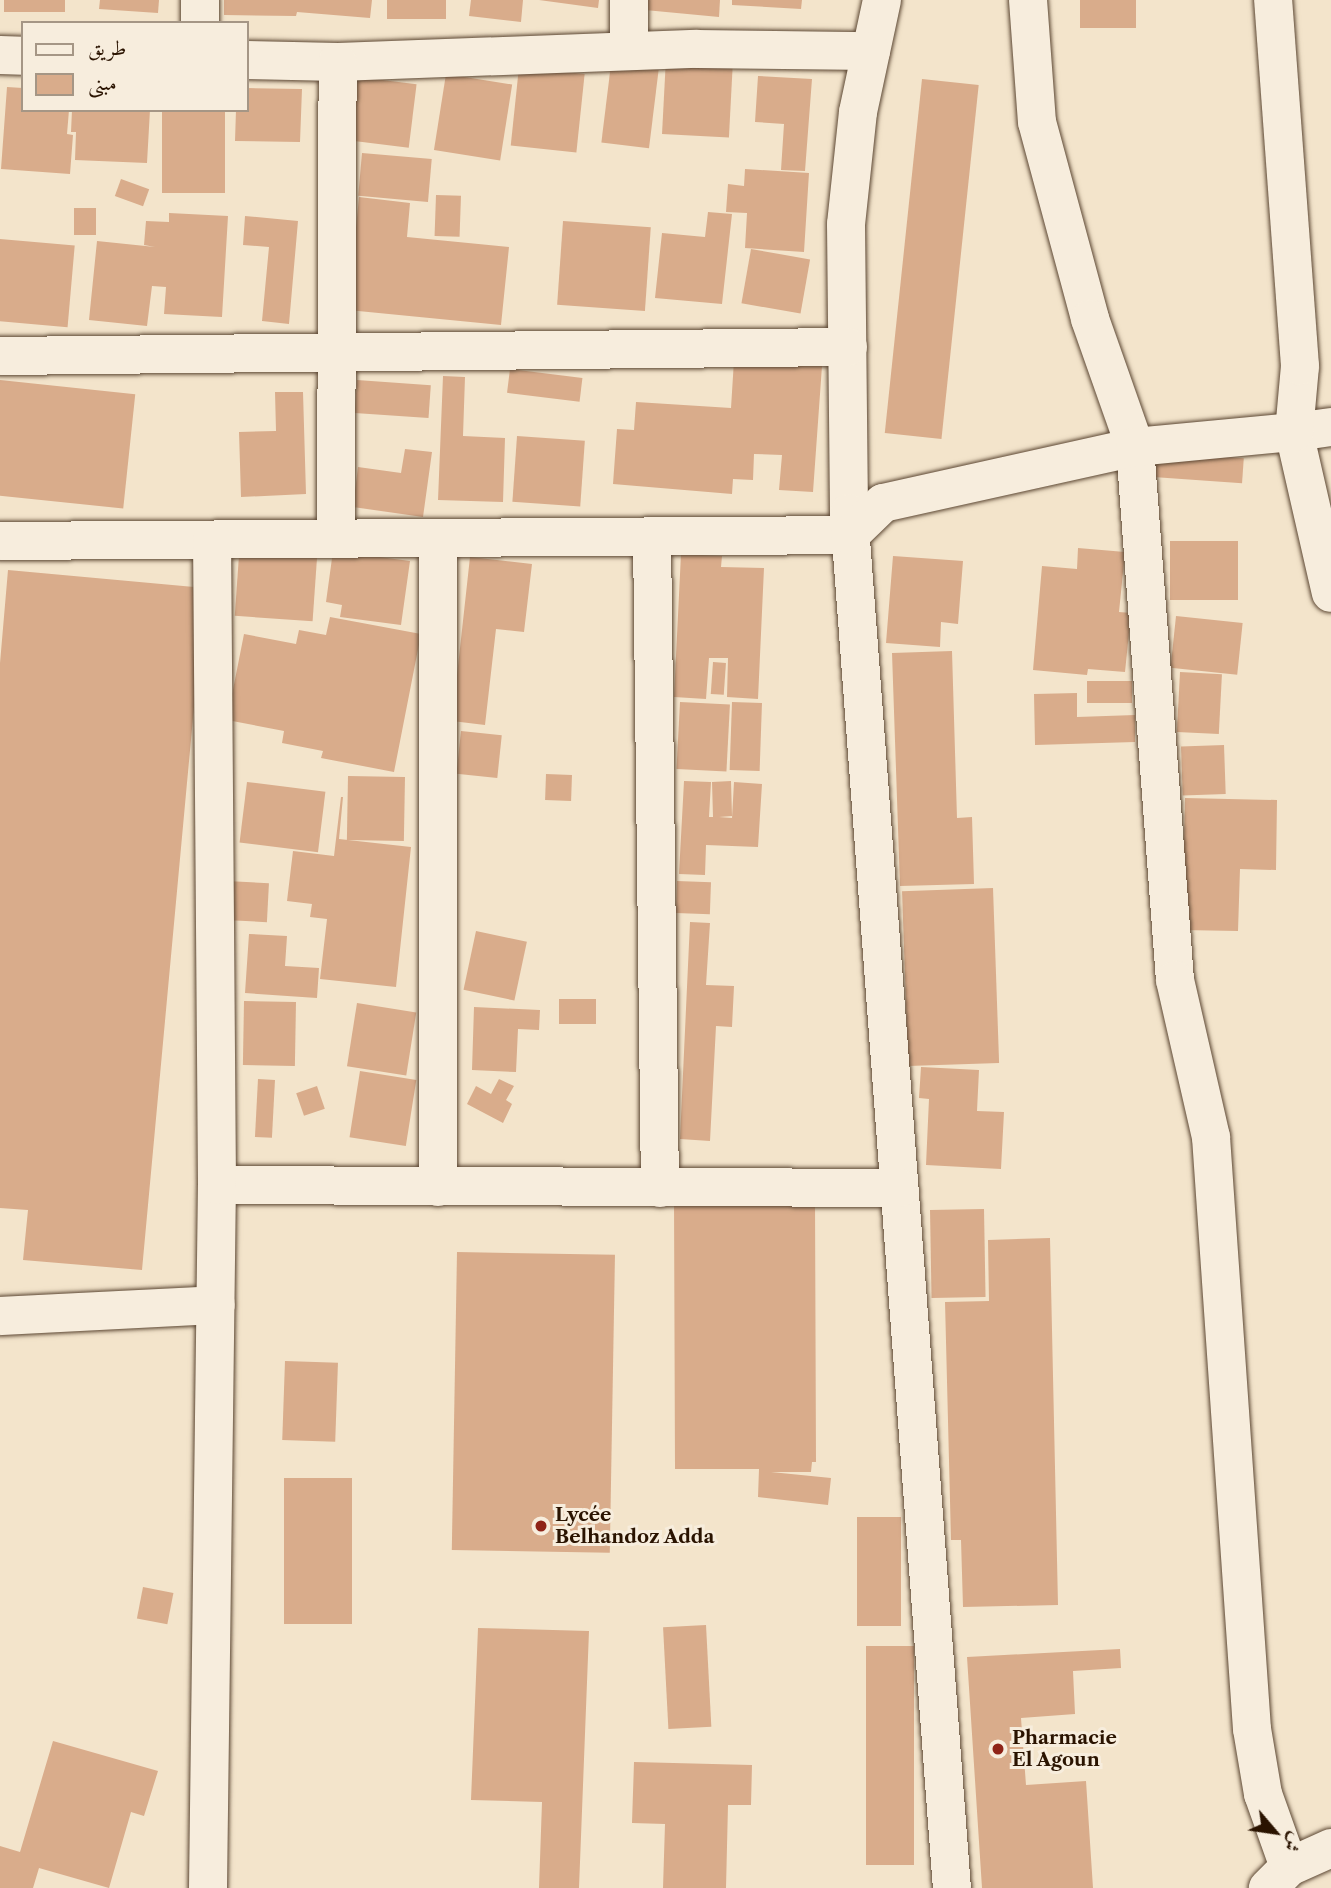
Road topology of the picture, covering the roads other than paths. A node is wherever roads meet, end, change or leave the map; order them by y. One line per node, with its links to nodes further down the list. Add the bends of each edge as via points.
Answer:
1 (200, 0): 6 (street)
2 (629, 0): 7 (street)
3 (882, 0): 8 (street)
4 (1028, 0): 18 (street, via 1037,121 1090,318)
5 (1273, 0): 17 (street, via 1300,366)
6 (200, 21)
7 (629, 51): 8 (street); 12 (street)
8 (871, 51): 13 (street, via 858,112 846,224)
9 (0, 55): 10 (street)
10 (21, 56)
11 (248, 60): 12 (street)
12 (338, 62): 14 (street)
13 (848, 347): 14 (street); 19 (street)
14 (336, 352): 15 (street); 22 (street)
15 (0, 356)
16 (1331, 427): 17 (street)
17 (1294, 432): 18 (street); 25 (street)
18 (1135, 447): 19 (street, via 883,503); 33 (street, via 1175,980 1211,1137 1252,1730)
19 (850, 535): 20 (street); 29 (street)
20 (652, 537): 21 (street); 28 (street)
21 (438, 538): 22 (street); 27 (street)
22 (335, 539): 23 (street)
23 (212, 540): 24 (street); 26 (street)
24 (0, 541)
25 (1331, 593)
26 (217, 1185): 27 (street); 30 (street)
27 (438, 1187): 28 (street)
28 (660, 1188): 29 (street)
29 (899, 1188): 35 (street)
30 (216, 1305): 31 (street); 34 (street)
31 (0, 1316)
32 (1331, 1848): 33 (street)
33 (1279, 1878)
34 (208, 1888)
35 (952, 1888)

